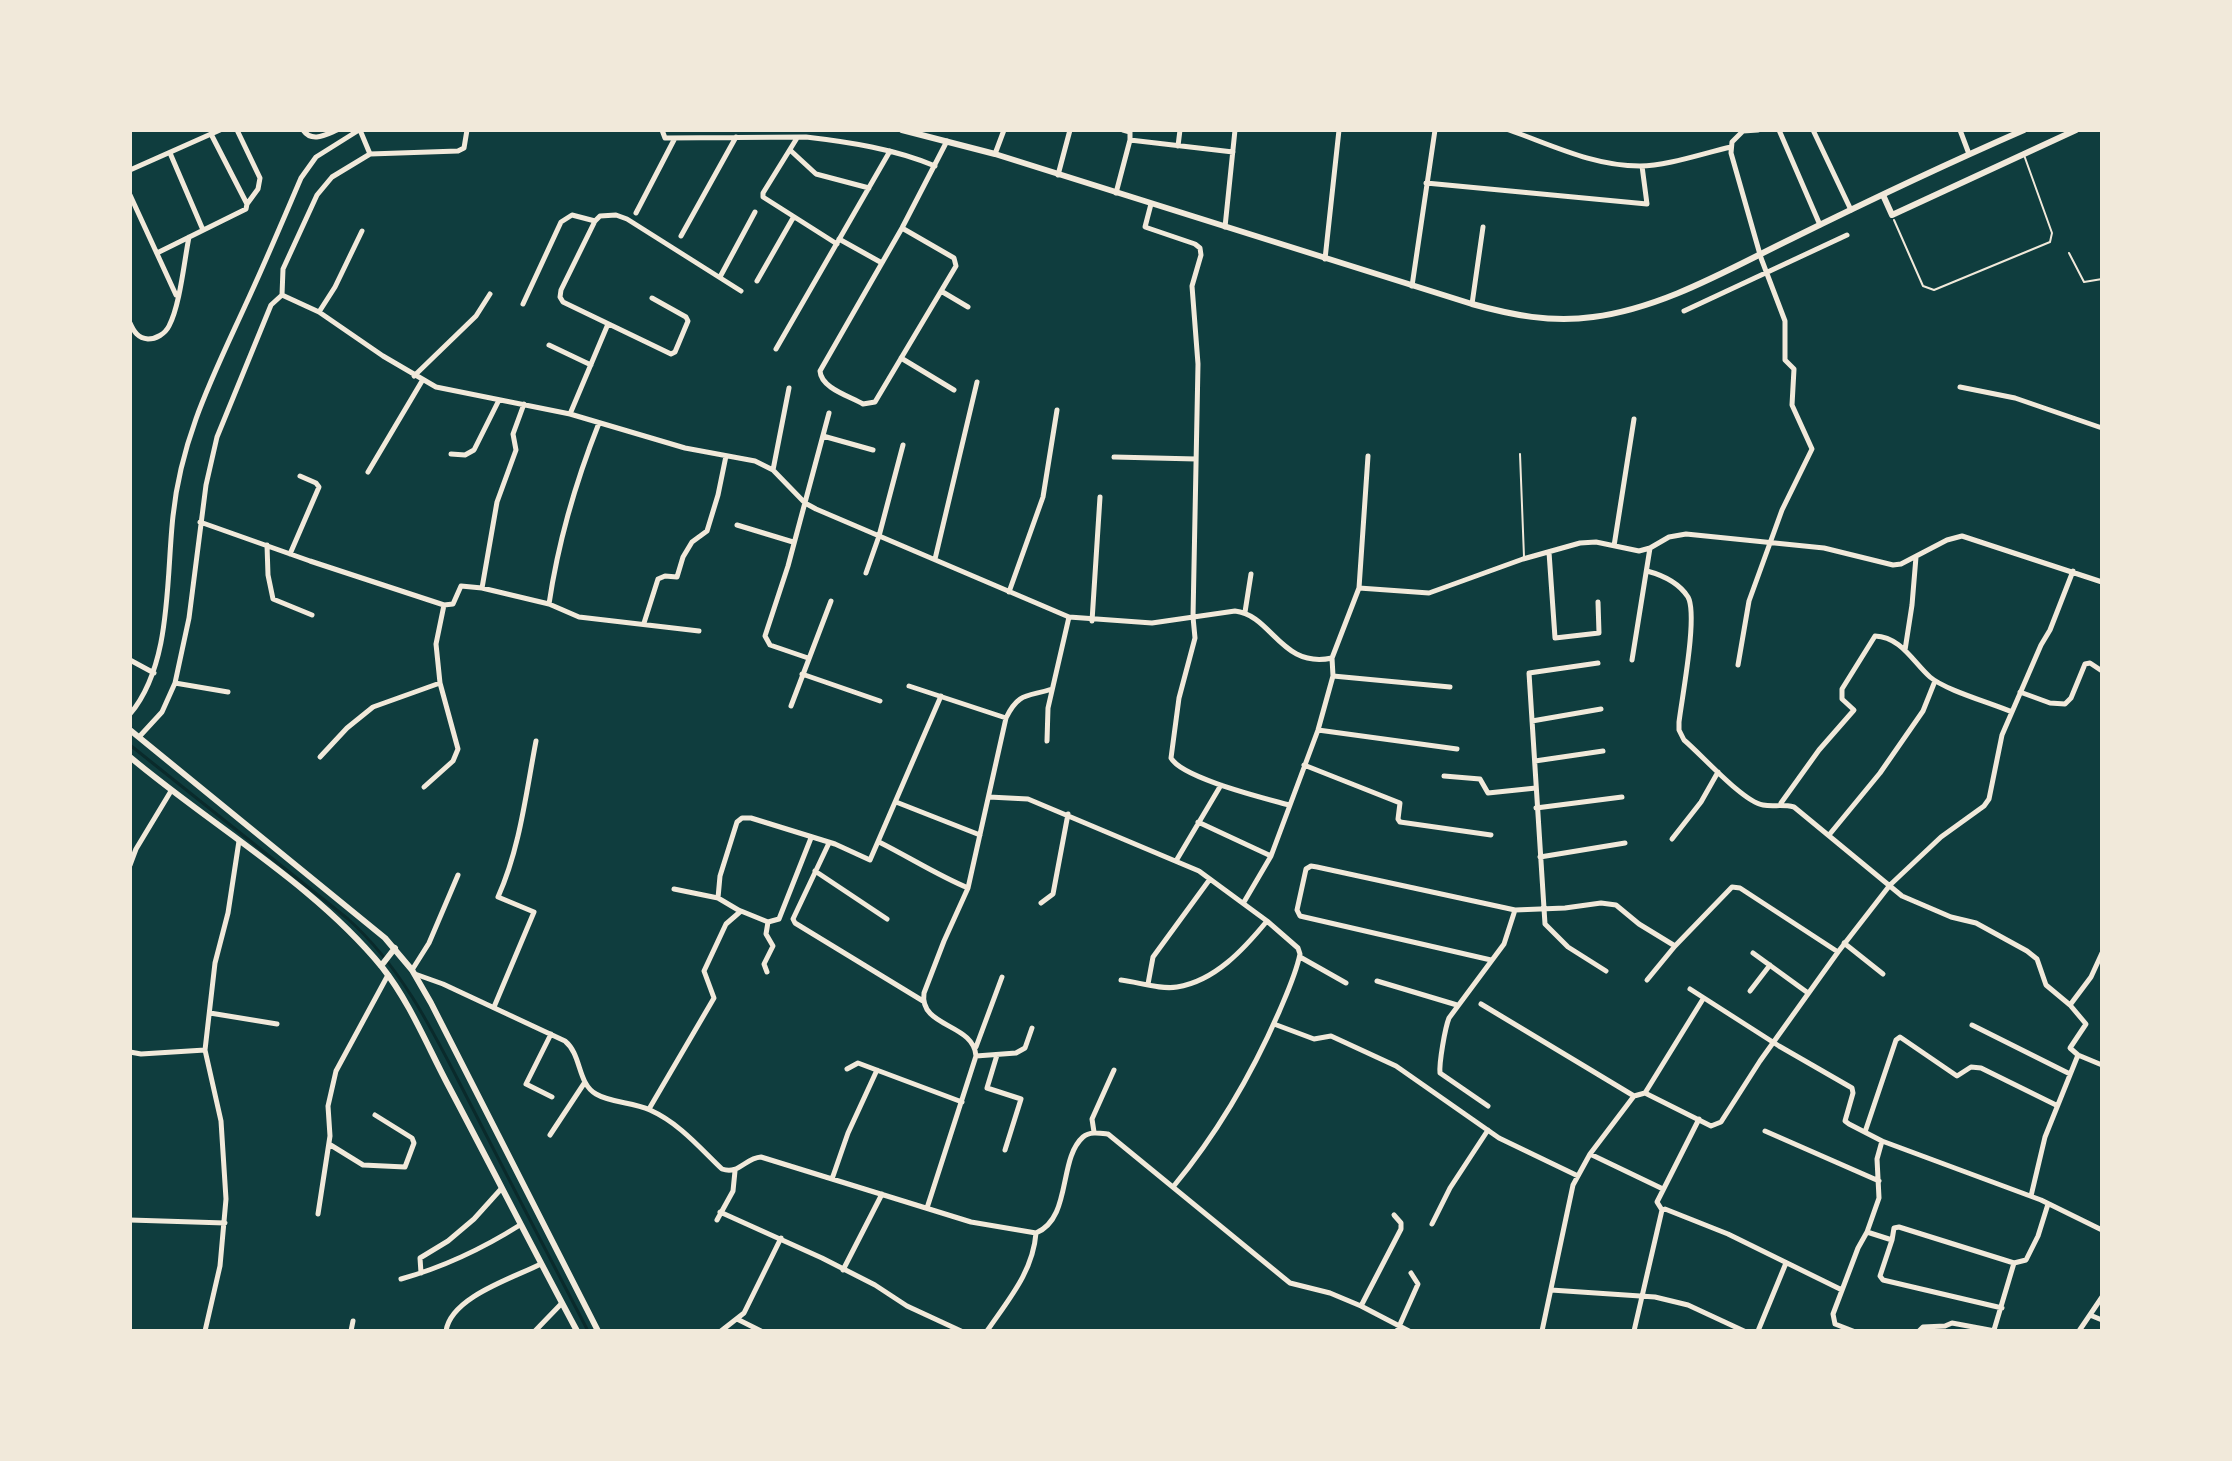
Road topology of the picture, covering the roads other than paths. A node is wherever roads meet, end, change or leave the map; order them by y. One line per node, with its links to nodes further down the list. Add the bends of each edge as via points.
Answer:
1 (220, 130): 27 (street)
2 (237, 130): 52 (street, via 260,178)
3 (303, 130): 4 (street, via 314,138)
4 (337, 130)
5 (902, 130): 25 (street)
6 (1004, 130): 40 (street)
7 (1070, 130): 46 (street)
8 (1123, 130): 22 (street)
9 (1180, 130): 33 (street)
10 (1235, 130): 37 (street)
11 (1339, 130): 73 (street)
12 (1435, 130): 47 (street)
13 (1509, 130): 44 (street, via 1574,156)
14 (1758, 130): 23 (street)
15 (1779, 130): 60 (street)
16 (1813, 130): 54 (street)
17 (1960, 130): 41 (street)
18 (2024, 130): 26 (street)
19 (2076, 130): 42 (street)
20 (466, 131): 39 (street, via 464,148 458,151)
21 (662, 131): 30 (street, via 665,138)
22 (1130, 131): 31 (street)
23 (1743, 131): 34 (street)
24 (361, 132): 39 (street); 165 (street, via 316,157 301,178 186,441)
25 (924, 132): 32 (street)
26 (2016, 132): 41 (street)
27 (211, 134): 38 (street); 52 (street)
28 (736, 137): 29 (street); 30 (street); 68 (street)
29 (798, 137): 35 (street); 36 (street)
30 (675, 138): 56 (street)
31 (1130, 140): 33 (street); 49 (street)
32 (946, 143): 40 (street); 43 (street)
33 (1178, 146): 37 (street)
34 (1731, 147): 44 (street); 72 (street)
35 (790, 150): 48 (street, via 816,174); 58 (street, via 763,197)
36 (890, 151): 43 (street); 48 (street)
37 (1233, 152): 61 (street)
38 (170, 153): 45 (street); 64 (street)
39 (370, 154): 83 (street, via 332,177 317,195 283,269)
40 (995, 154): 46 (street)
41 (1969, 154): 51 (street)
42 (2024, 155): 57 (street); 57 (lane, via 2052,233 2050,242 1934,290 1923,286)
43 (936, 166): 63 (street)
44 (1642, 166): 47 (street, via 1647,204)
45 (130, 170)
46 (1058, 175): 49 (street)
47 (1426, 183): 79 (street)
48 (869, 188): 69 (street)
49 (1116, 193): 53 (street)
50 (130, 195): 70 (street)
51 (1884, 197): 54 (street); 57 (street)
52 (247, 204): 64 (street, via 241,213)
53 (1151, 205): 61 (street); 119 (street, via 1148,229 1200,248 1192,286 1198,364)
54 (1851, 210): 60 (street)
55 (755, 212): 76 (street)
56 (636, 213)
57 (1892, 214)
58 (793, 218): 69 (street); 78 (street)
59 (595, 221): 76 (street, via 607,214 627,219); 86 (street, via 572,215 561,222); 92 (street, via 560,297)
60 (1820, 225): 72 (street)
61 (1225, 227): 73 (street)
62 (1483, 227): 87 (street)
63 (902, 228): 74 (street); 81 (street, via 957,261)
64 (203, 230): 67 (street)
65 (362, 231): 90 (street)
66 (1847, 235): 75 (street)
67 (189, 236): 70 (street); 84 (street)
68 (681, 236)
69 (838, 241): 74 (street); 94 (street)
70 (157, 253): 84 (street)
71 (2069, 253): 77 (lane, via 2084,282)
72 (1760, 256): 75 (street); 87 (street, via 1678,292 1595,317 1542,319)
73 (1325, 260): 79 (street)
74 (882, 263): 95 (street, via 820,378 869,405)
75 (1766, 270): 89 (street); 129 (street, via 1785,321 1785,359 1794,369 1792,405 1812,449)
76 (720, 277): 80 (street)
77 (2102, 279)
78 (757, 281)
79 (1412, 287): 87 (street)
80 (741, 291)
81 (941, 291): 88 (street); 95 (street)
82 (490, 294): 97 (street, via 476,316)
83 (282, 295): 90 (street); 125 (street, via 271,305 217,437)
84 (177, 296): 91 (street, via 169,326 156,338 139,337)
85 (652, 298): 92 (street, via 688,321 675,352 667,354)
86 (523, 304)
87 (1472, 304)
88 (968, 307)
89 (1684, 311)
90 (319, 312): 97 (street)
91 (130, 323)
92 (608, 324): 96 (street)
93 (549, 345): 96 (street)
94 (776, 349)
95 (901, 358): 102 (street)
96 (591, 365): 107 (street)
97 (414, 376): 98 (street)
98 (422, 381): 103 (street); 121 (street)
99 (977, 382): 137 (street)
100 (1960, 387): 110 (street, via 2015,398)
101 (789, 388): 120 (street)
102 (954, 390)
103 (499, 400): 104 (street); 114 (street, via 474,450)
104 (524, 404): 107 (street); 143 (street, via 513,434 516,450 497,502)
105 (1057, 410): 145 (street, via 1043,497)
106 (829, 413): 111 (street)
107 (570, 414): 109 (street)
108 (1634, 419): 131 (street)
109 (599, 423): 116 (street); 148 (street, via 557,553)
110 (2102, 428)
111 (823, 436): 113 (street); 124 (street)
112 (903, 445): 127 (street)
113 (873, 450)
114 (451, 454)
115 (1520, 454): 136 (lane)
116 (726, 456): 120 (street); 155 (street, via 708,526 692,542 677,577 658,579)
117 (1368, 456): 144 (street)
118 (1114, 457): 119 (street)
119 (1196, 459): 153 (street)
120 (773, 470): 124 (street)
121 (368, 472)
122 (300, 476): 134 (street, via 319,487)
123 (1100, 497): 154 (street)
124 (805, 503): 127 (street); 128 (street)
125 (200, 522): 130 (street); 169 (street)
126 (737, 525): 128 (street)
127 (879, 536): 137 (street); 140 (street)
128 (793, 542): 158 (street, via 765,636 770,645)
129 (1770, 543): 132 (street, via 1686,534); 135 (street, via 1824,548 1893,565); 163 (street, via 1749,601)
130 (267, 545): 134 (street); 151 (street, via 273,599)
131 (1614, 546): 132 (street); 133 (street, via 1580,543)
132 (1650, 548): 138 (street)
133 (1549, 552): 136 (street); 147 (street, via 1555,638 1599,633)
134 (290, 554): 149 (street)
135 (1916, 556): 139 (street, via 1962,536); 157 (street)
136 (1524, 558): 144 (street, via 1429,593)
137 (935, 559): 145 (street)
138 (1647, 571): 161 (street); 195 (street, via 1680,588 1692,608 1679,730)
139 (2073, 571): 142 (street); 175 (street)
140 (866, 573)
141 (1251, 574): 150 (street)
142 (2102, 582)
143 (482, 588): 148 (street); 149 (street, via 461,586 453,604)
144 (1359, 588): 159 (street)
145 (1009, 592): 152 (street)
146 (831, 601): 158 (street)
147 (1598, 602)
148 (549, 604): 155 (street, via 579,617)
149 (444, 605): 170 (street, via 436,644)
150 (1245, 612): 153 (street); 159 (street, via 1292,652 1309,659)
151 (312, 615)
152 (1069, 617): 154 (street); 173 (street)
153 (1193, 617): 154 (street, via 1152,623); 197 (street, via 1195,638 1171,758 1175,765)
154 (1092, 621)
155 (644, 623): 156 (street)
156 (699, 631)
157 (1905, 650): 168 (street); 204 (street, via 1875,636 1842,689 1842,699 1854,710)
158 (808, 658): 166 (street)
159 (1332, 658): 167 (street)
160 (130, 660): 165 (street)
161 (1632, 660)
162 (1598, 663): 183 (street, via 1529,673)
163 (1738, 665)
164 (2102, 671): 175 (street, via 2085,664 2065,704)
165 (154, 673): 181 (street)
166 (802, 674): 177 (street); 178 (street)
167 (1333, 676): 172 (street); 185 (street)
168 (1935, 681): 180 (street); 211 (street, via 1923,711)
169 (175, 683): 174 (street); 186 (street, via 162,712)
170 (440, 683): 192 (street, via 373,707); 198 (street, via 458,749 453,761)
171 (909, 686): 176 (street)
172 (1450, 687)
173 (1052, 689): 182 (street, via 1027,694); 188 (street)
174 (228, 692)
175 (2020, 692): 180 (street)
176 (941, 696): 182 (street); 203 (street)
177 (880, 701)
178 (791, 706)
179 (1601, 709): 183 (street)
180 (2012, 712): 225 (street, via 1984,806)
181 (130, 714)
182 (1006, 718): 201 (street)
183 (1532, 721): 193 (street)
184 (130, 730): 186 (street)
185 (1318, 730): 189 (street); 194 (street)
186 (139, 737): 239 (street, via 315,879)
187 (536, 741): 266 (street, via 510,866 498,897 534,912)
188 (1047, 741)
189 (1457, 749)
190 (1603, 751): 193 (street)
191 (130, 757): 200 (street)
192 (320, 757)
193 (1535, 761): 199 (street)
194 (1304, 765): 205 (street); 210 (street, via 1400,803 1400,822)
195 (1718, 772): 204 (street, via 1749,799 1763,805); 213 (street)
196 (1444, 776): 199 (street, via 1480,779 1488,793)
197 (1221, 785): 205 (street); 208 (street)
198 (424, 787)
199 (1533, 788): 206 (street)
200 (171, 791): 214 (street); 221 (street)
201 (989, 797): 207 (street, via 1028,799); 209 (street)
202 (1622, 797): 206 (street)
203 (896, 802): 209 (street); 215 (street)
204 (1781, 803): 211 (street)
205 (1289, 805): 218 (street)
206 (1536, 808): 219 (street)
207 (1068, 814): 220 (street); 230 (street, via 1053,894)
208 (1198, 822): 218 (street); 220 (street)
209 (980, 835): 226 (street)
210 (1491, 835)
211 (1829, 835): 225 (street)
212 (811, 837): 216 (street); 228 (street, via 742,818 720,876); 236 (street, via 781,916)
213 (1672, 839)
214 (239, 841): 245 (street); 267 (street)
215 (879, 842): 216 (street, via 868,860); 226 (street)
216 (829, 843): 222 (street)
217 (1625, 843): 219 (street)
218 (1271, 856): 229 (street)
219 (1540, 857): 232 (street)
220 (1176, 861): 224 (street)
221 (130, 865)
222 (815, 871): 234 (street); 262 (street, via 794,913 795,923)
223 (458, 875): 248 (street)
224 (1210, 879): 229 (street); 257 (street, via 1153,957)
225 (1890, 885): 237 (street); 265 (street, via 1902,896 1976,923 2027,951 2037,959 2046,985)
226 (968, 888): 262 (street)
227 (674, 889): 228 (street)
228 (718, 898): 233 (street)
229 (1244, 902): 235 (street)
230 (1041, 903)
231 (1518, 910): 232 (street); 244 (street); 244 (street, via 1317,867 1306,869 1300,916)
232 (1544, 910): 238 (street, via 1616,905); 247 (street, via 1551,933)
233 (741, 911): 236 (street); 292 (street, via 726,924 704,971 714,998)
234 (887, 919)
235 (1267, 921): 243 (street, via 1298,948); 257 (street, via 1210,975 1176,987)
236 (768, 922): 249 (street, via 766,934 773,946 764,964)
237 (1844, 943): 240 (street); 250 (street)
238 (1675, 946): 240 (street, via 1732,887 1750,892); 254 (street)
239 (393, 950): 245 (street); 248 (street)
240 (1838, 952): 260 (street)
241 (1753, 953): 246 (street)
242 (2102, 953): 265 (street)
243 (1300, 957): 256 (street); 269 (street)
244 (1491, 960): 264 (street)
245 (382, 964): 251 (street)
246 (1770, 965): 259 (street); 260 (street)
247 (1606, 971)
248 (414, 972): 266 (street); 355 (street)
249 (767, 972)
250 (1883, 974)
251 (388, 975): 301 (street, via 338,1064 328,1106); 309 (street)
252 (1002, 977): 274 (street)
253 (1121, 980): 257 (street)
254 (1647, 980)
255 (1377, 981): 264 (street)
256 (1346, 983)
257 (1148, 984)
258 (1690, 989): 261 (street)
259 (1750, 991)
260 (1808, 993): 273 (street)
261 (1703, 999): 273 (street); 286 (street)
262 (923, 1001): 274 (street, via 930,1013 969,1038)
263 (1481, 1004): 287 (street)
264 (1457, 1005): 291 (street, via 1445,1026 1440,1073)
265 (2070, 1005): 278 (street, via 2087,1026 2070,1048)
266 (494, 1007): 272 (street)
267 (210, 1013): 268 (street); 275 (street)
268 (277, 1024)
269 (1274, 1024): 295 (street, via 1314,1039 1331,1036 1396,1066); 308 (street, via 1218,1129)
270 (1972, 1025): 284 (street)
271 (1032, 1028): 277 (street, via 1025,1048)
272 (551, 1034): 285 (street, via 572,1046); 288 (street, via 526,1084)
273 (1773, 1043): 294 (street, via 1721,1122 1711,1126); 298 (street, via 1852,1088 1845,1121)
274 (975, 1048): 279 (street)
275 (205, 1050): 276 (street); 321 (street, via 221,1121)
276 (130, 1052)
277 (997, 1055): 279 (street); 302 (street, via 987,1088 1021,1099)
278 (2078, 1055): 280 (street); 284 (street)
279 (976, 1056): 289 (street)
280 (2102, 1065)
281 (847, 1069): 282 (street, via 858,1063)
282 (877, 1070): 289 (street); 306 (street)
283 (1114, 1070): 297 (street, via 1092,1119)
284 (2070, 1074): 290 (street)
285 (585, 1082): 292 (street, via 596,1094); 299 (street)
286 (1645, 1093): 287 (street); 294 (street)
287 (1634, 1096): 303 (street)
288 (552, 1097)
289 (962, 1102): 314 (street)
290 (2056, 1105): 298 (street, via 1981,1068 1971,1067 1957,1076 1900,1037); 312 (street)
291 (1488, 1106)
292 (649, 1109): 304 (street, via 679,1126 722,1169)
293 (375, 1115): 301 (street, via 412,1138 405,1167 363,1165)
294 (1699, 1119): 310 (street)
295 (1488, 1130): 305 (street); 322 (street)
296 (1765, 1131): 307 (street)
297 (1094, 1132): 308 (street, via 1108,1134); 326 (street, via 1083,1137 1072,1154 1056,1211 1046,1229)
298 (1865, 1132): 300 (street)
299 (550, 1135)
300 (1882, 1141): 307 (street); 312 (street)
301 (329, 1144): 317 (street)
302 (1005, 1150)
303 (1590, 1154): 305 (street); 310 (street)
304 (735, 1171): 306 (street, via 761,1157); 316 (street, via 733,1191)
305 (1578, 1176): 336 (street)
306 (832, 1179): 311 (street)
307 (1879, 1181): 325 (street)
308 (1173, 1187): 341 (street, via 1290,1283)
309 (501, 1189): 323 (street); 333 (street, via 474,1219 420,1258)
310 (1663, 1189): 315 (street, via 1657,1202)
311 (882, 1194): 314 (street); 332 (street)
312 (2031, 1196): 313 (street)
313 (2048, 1203): 324 (street); 330 (street, via 2026,1260)
314 (927, 1208): 326 (street)
315 (1662, 1210): 329 (street, via 1677,1212); 338 (street)
316 (720, 1212): 320 (street); 327 (street)
317 (318, 1214)
318 (1394, 1215): 341 (street, via 1401,1229)
319 (130, 1220): 321 (street)
320 (717, 1220)
321 (225, 1223): 350 (street)
322 (1432, 1224)
323 (520, 1225): 331 (street); 333 (street, via 480,1250)
324 (2102, 1230)
325 (1867, 1232): 328 (street); 337 (street)
326 (1036, 1233): 359 (street, via 1034,1255 1023,1278)
327 (781, 1238): 332 (street); 344 (street)
328 (1892, 1240): 330 (street, via 1899,1227); 342 (street, via 1883,1280)
329 (1786, 1263): 337 (street); 364 (street)
330 (2014, 1263): 342 (street)
331 (541, 1264): 340 (street); 352 (street, via 464,1302)
332 (843, 1270): 358 (street)
333 (421, 1273): 335 (street)
334 (1411, 1273): 348 (street, via 1418,1284)
335 (401, 1279)
336 (1551, 1290): 338 (street); 361 (street)
337 (1842, 1290): 365 (street, via 1833,1320)
338 (1641, 1297): 349 (street, via 1688,1305); 362 (street)
339 (2102, 1297): 343 (street)
340 (562, 1303): 353 (street); 354 (street)
341 (1361, 1306): 348 (street)
342 (2002, 1308): 367 (street)
343 (2090, 1315): 345 (street); 368 (street)
344 (737, 1319): 356 (street); 357 (street)
345 (2102, 1320)
346 (353, 1321): 351 (street)
347 (1969, 1328): 366 (street, via 1950,1324); 367 (street)
348 (1399, 1329): 360 (street)
349 (1735, 1329): 363 (street)
350 (205, 1331)
351 (351, 1331)
352 (446, 1331)
353 (535, 1331)
354 (577, 1331)
355 (598, 1331)
356 (721, 1331)
357 (761, 1331)
358 (961, 1331)
359 (987, 1331)
360 (1409, 1331)
361 (1542, 1331)
362 (1634, 1331)
363 (1744, 1331)
364 (1758, 1331)
365 (1853, 1331)
366 (1919, 1331)
367 (1994, 1331)
368 (2079, 1331)

